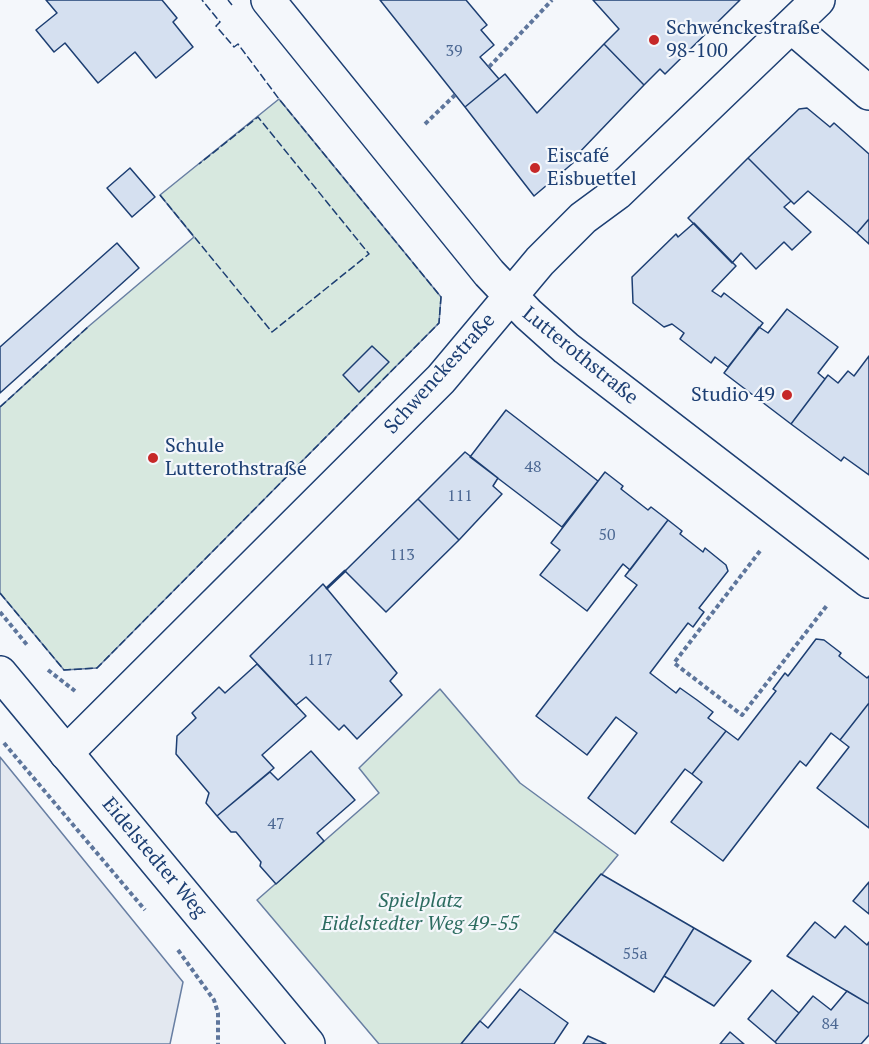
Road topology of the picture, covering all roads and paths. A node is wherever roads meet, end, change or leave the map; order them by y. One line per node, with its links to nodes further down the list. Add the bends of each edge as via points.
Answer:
1 (268, 0): 9 (street, Lutterothstraße)
2 (552, 0): 5 (path)
3 (818, 0): 4 (street, Schwenckestraße)
4 (791, 26): 6 (street); 9 (street, Schwenckestraße, via 617,193 583,218)
5 (489, 67)
6 (869, 93)
7 (455, 95): 8 (path)
8 (425, 124)
9 (509, 296): 11 (street, Lutterothstraße, via 545,332); 19 (street, Schwenckestraße, via 441,379)
10 (760, 551): 12 (path, via 674,663 742,715)
11 (869, 581)
12 (828, 604)
13 (0, 612): 14 (path)
14 (35, 654)
15 (42, 662): 17 (path)
16 (0, 673): 19 (street, Eidelstedter Weg)
17 (77, 694)
18 (4, 743): 20 (path)
19 (66, 753): 22 (street, Eidelstedter Weg)
20 (146, 911)
21 (175, 946): 23 (path, via 214,1000)
22 (304, 1042)
23 (218, 1044)

